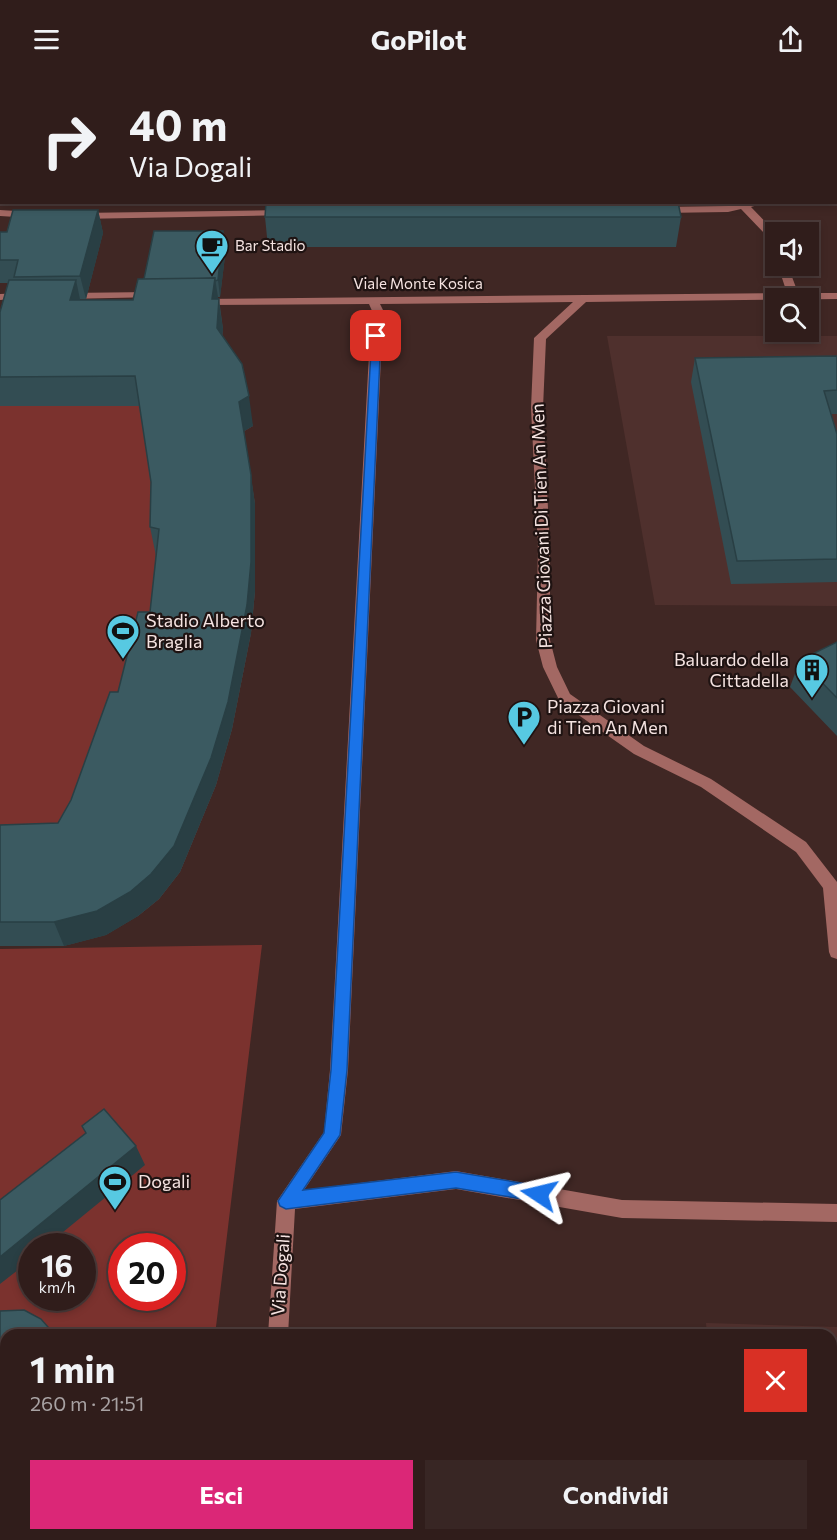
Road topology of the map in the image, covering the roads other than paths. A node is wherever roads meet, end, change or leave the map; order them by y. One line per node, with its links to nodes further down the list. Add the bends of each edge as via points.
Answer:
1 (753, 204): 2 (street)
2 (744, 206): 3 (street); 8 (street)
3 (651, 210)
4 (0, 213): 6 (street)
5 (300, 213): 7 (street)
6 (46, 216)
7 (70, 216)
8 (765, 228)
9 (837, 287): 10 (street, Viale Monte Kosica)
10 (819, 289)
11 (765, 292): 18 (street, Viale Monte Kosica, via 189,298)
12 (765, 293): 16 (street, Viale Monte Kosica)
13 (819, 294): 14 (street, Viale Monte Kosica)
14 (837, 296)
15 (0, 297): 20 (street, via 35,301)
16 (584, 298): 18 (street, Viale Monte Kosica); 21 (street, Piazza Giovani Di Tien An Men, via 540,338 537,408 544,549 543,640 550,667 565,698 639,750 706,783 801,847 831,886)
17 (165, 299): 19 (street)
18 (372, 299): 22 (street, via 383,322 376,336 339,1070 332,1135)
19 (59, 300)
20 (0, 305)
21 (837, 952)
22 (286, 1201): 23 (street, via 456,1180 622,1209); 24 (street, Via Dogali)
23 (837, 1213)
24 (278, 1329)

